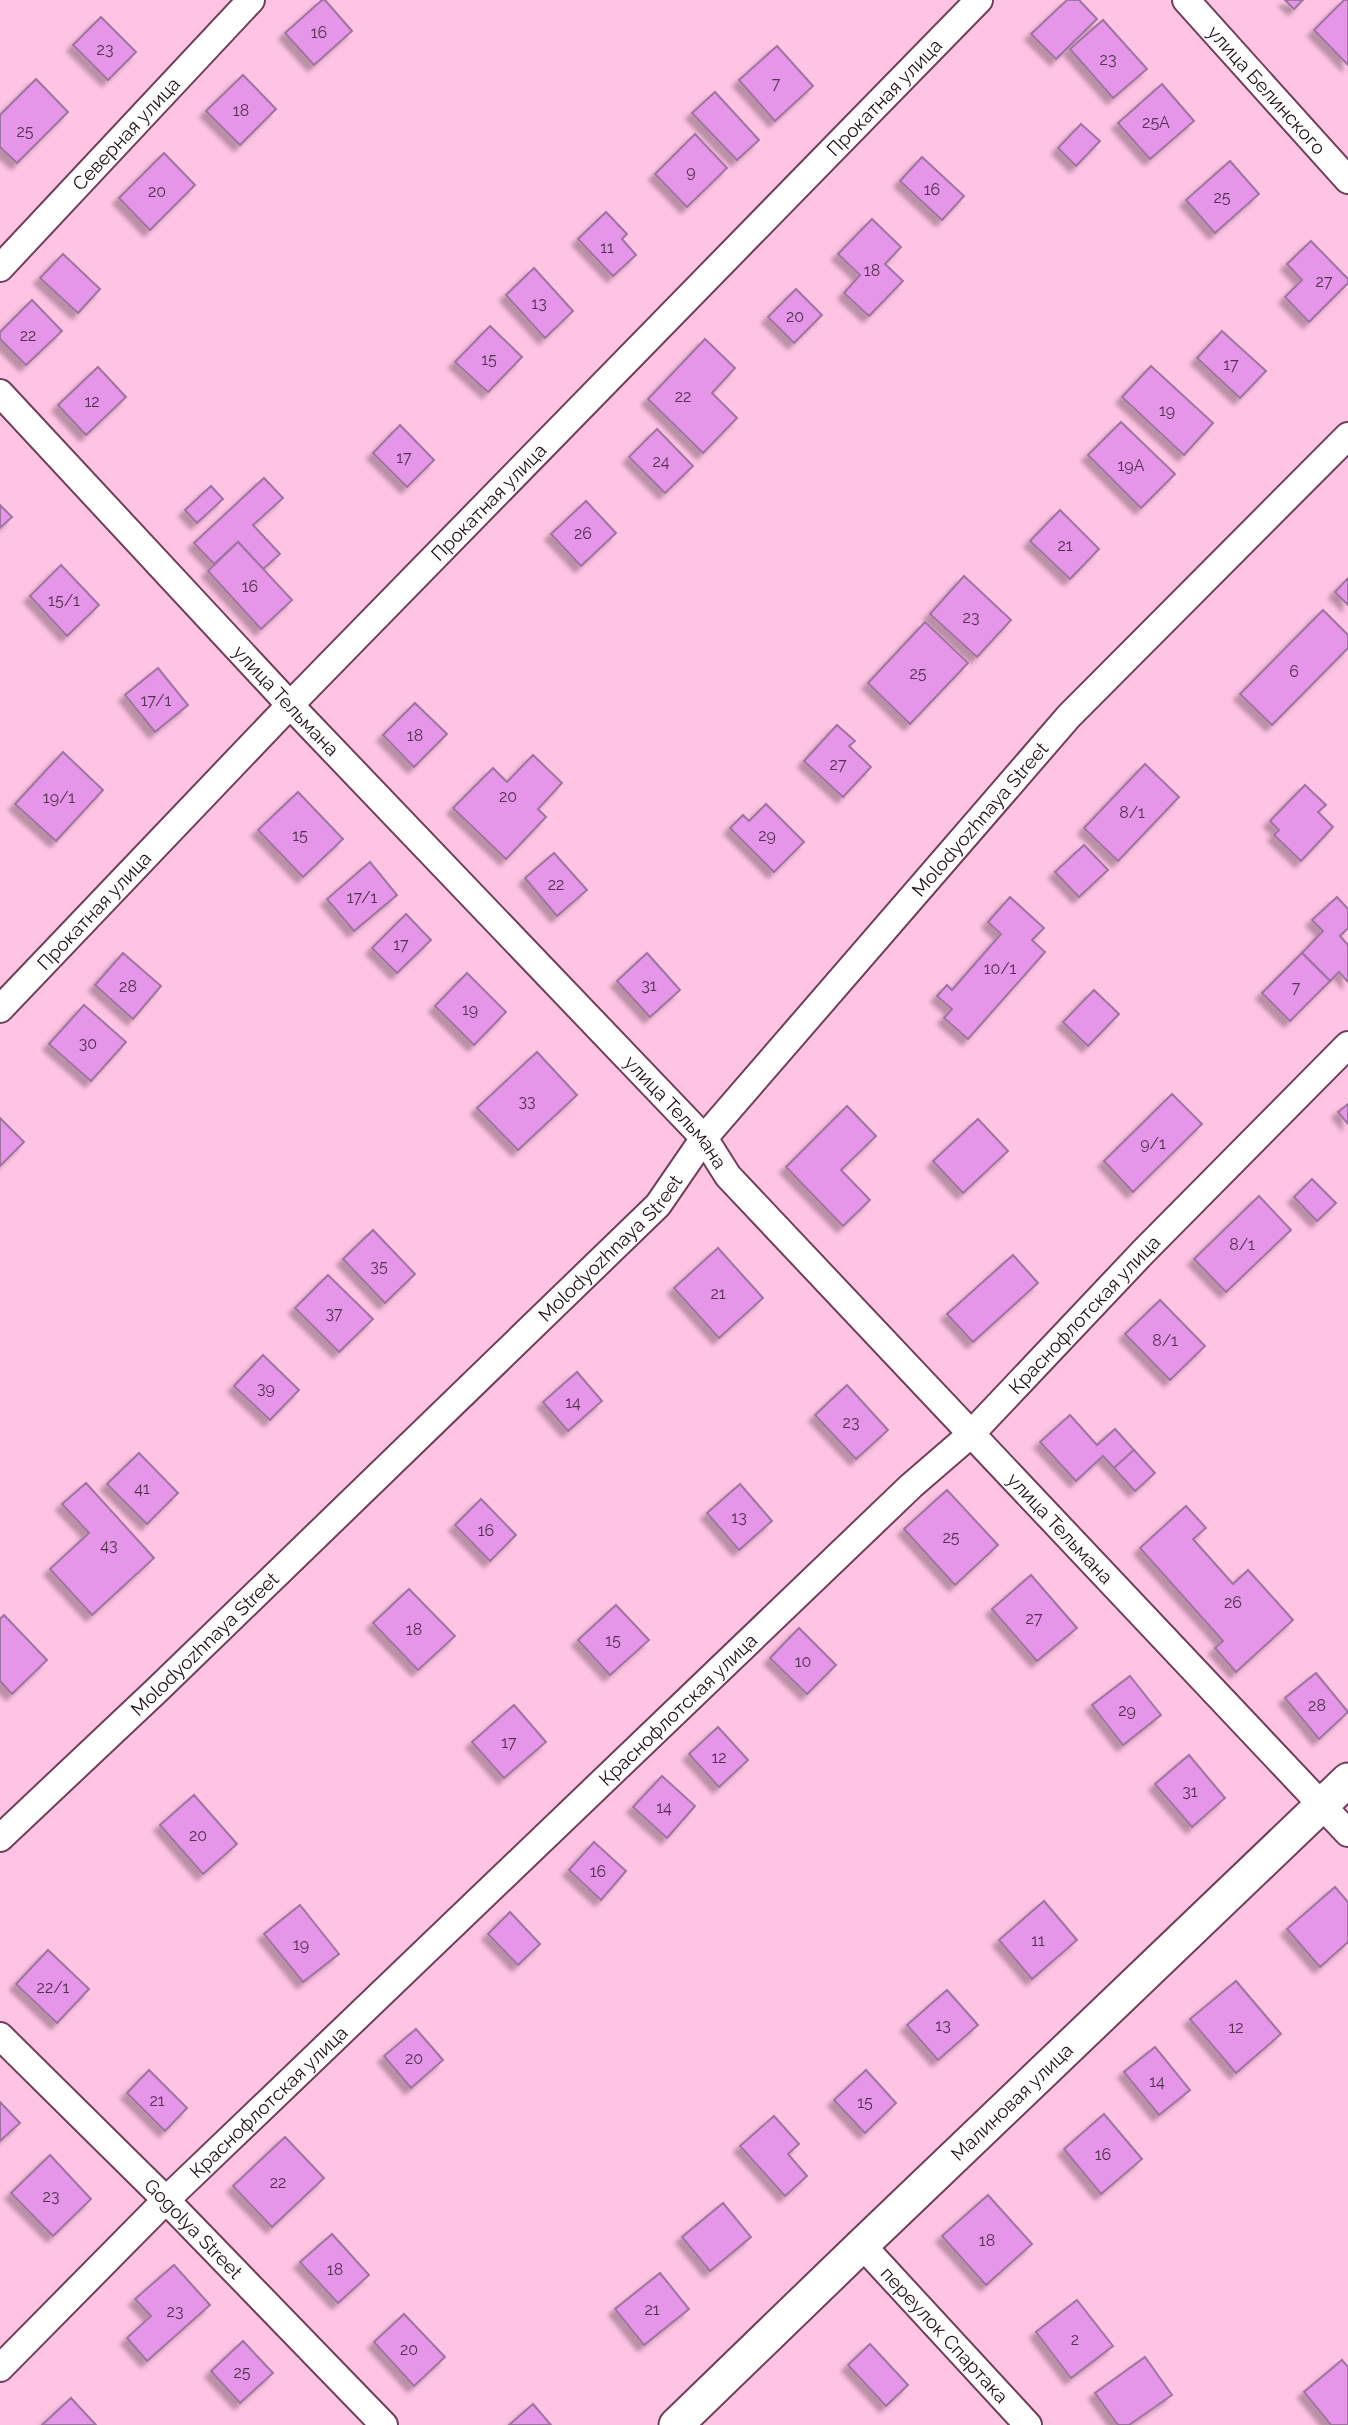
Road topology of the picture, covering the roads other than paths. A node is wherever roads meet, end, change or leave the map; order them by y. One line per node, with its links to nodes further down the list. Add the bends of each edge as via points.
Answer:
1 (251, 0): 5 (street, Северная улица)
2 (979, 0): 8 (street, Прокатная улица)
3 (1186, 0): 4 (street, улица Белинского)
4 (1348, 180)
5 (0, 268)
6 (0, 393): 8 (street, улица Тельмана)
7 (1348, 436): 11 (street, Molodyozhnaya Street, via 1069,716)
8 (290, 705): 9 (street, Прокатная улица); 11 (street, улица Тельмана)
9 (0, 1009)
10 (1348, 1045): 12 (street, Краснофлотская улица)
11 (704, 1138): 12 (street, улица Тельмана, via 728,1176); 16 (street, Molodyozhnaya Street, via 658,1205)
12 (970, 1434): 14 (street, улица Тельмана); 18 (street, Краснофлотская улица)
13 (1348, 1780): 14 (street, Малиновая улица)
14 (1322, 1806): 15 (street, улица Тельмана); 19 (street, Малиновая улица)
15 (1348, 1833)
16 (0, 1838)
17 (0, 2036): 18 (street, Gogolya Street)
18 (166, 2200): 20 (street, Краснофлотская улица); 21 (street, Gogolya Street)
19 (862, 2245): 22 (street, Малиновая улица); 23 (street, переулок Спартака)
20 (0, 2368)
21 (384, 2425)
22 (676, 2425)
23 (1028, 2425)

